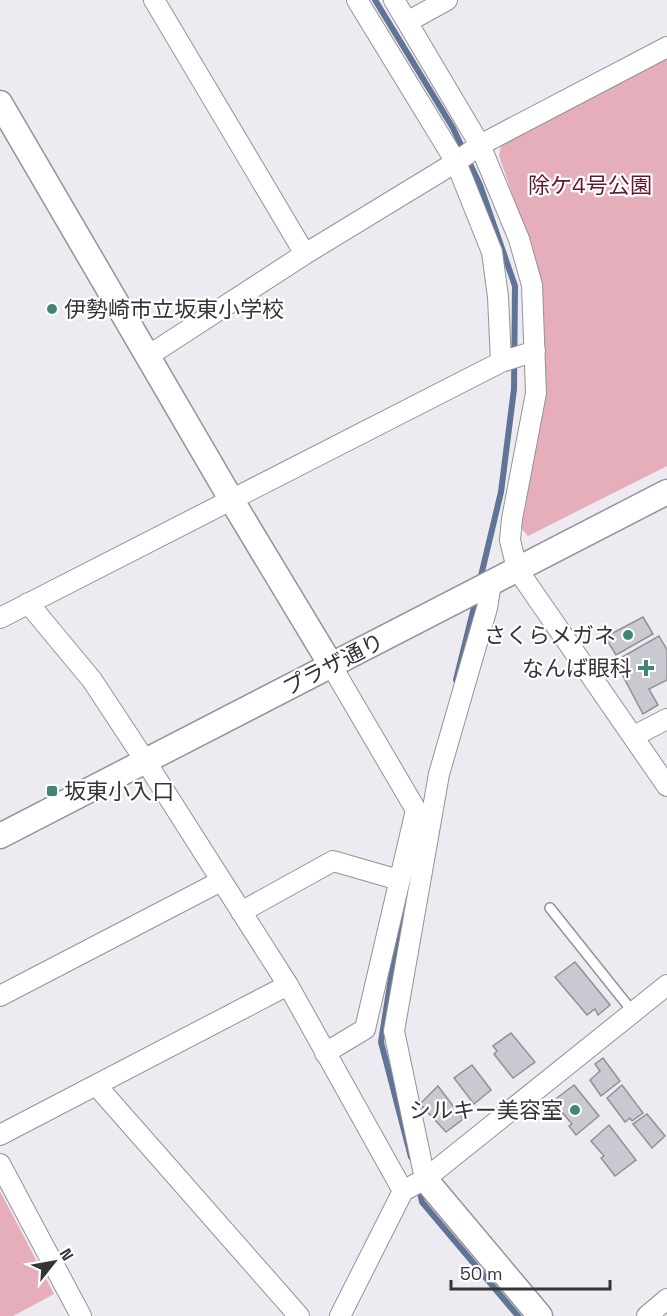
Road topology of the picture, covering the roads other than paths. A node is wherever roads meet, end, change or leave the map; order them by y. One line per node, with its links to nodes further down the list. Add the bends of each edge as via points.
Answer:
1 (154, 0): 10 (street)
2 (357, 0): 9 (street)
3 (394, 0): 5 (street)
4 (447, 0): 5 (street)
5 (407, 22): 8 (street)
6 (667, 47): 8 (street)
7 (0, 103): 12 (street)
8 (480, 145): 9 (street); 11 (street, via 519,239 532,285)
9 (456, 162): 10 (street); 13 (street, via 492,252)
10 (304, 255): 12 (street)
11 (535, 351): 13 (street); 16 (street, via 536,393 510,540)
12 (148, 356): 15 (street)
13 (501, 362): 15 (street)
14 (667, 492): 16 (street, プラザ通り)
15 (231, 500): 18 (street); 20 (street)
16 (517, 569): 17 (street, プラザ通り); 22 (street)
17 (491, 583): 20 (street, プラザ通り); 38 (street, via 439,774 394,1031)
18 (28, 603): 19 (street); 23 (street, via 92,680)
19 (0, 618)
20 (331, 665): 23 (street, プラザ通り); 26 (street, via 416,810)
21 (667, 719): 22 (street)
22 (634, 736): 24 (street)
23 (146, 762): 25 (street, プラザ通り); 27 (street)
24 (667, 786)
25 (0, 836)
26 (399, 880): 29 (street, via 333,861); 34 (street, via 365,1029)
27 (221, 881): 29 (street); 32 (street)
28 (550, 908): 33 (lane)
29 (241, 912): 30 (street)
30 (288, 985): 34 (street); 35 (street)
31 (667, 985): 33 (street)
32 (0, 996)
33 (633, 1012): 38 (street)
34 (326, 1053): 39 (street)
35 (96, 1085): 36 (street); 42 (street)
36 (0, 1135)
37 (0, 1164): 41 (street)
38 (425, 1179): 39 (street); 44 (street)
39 (403, 1191): 43 (street)
40 (667, 1299): 45 (street)
41 (81, 1316)
42 (299, 1316)
43 (340, 1316)
44 (540, 1316)
45 (647, 1316)

